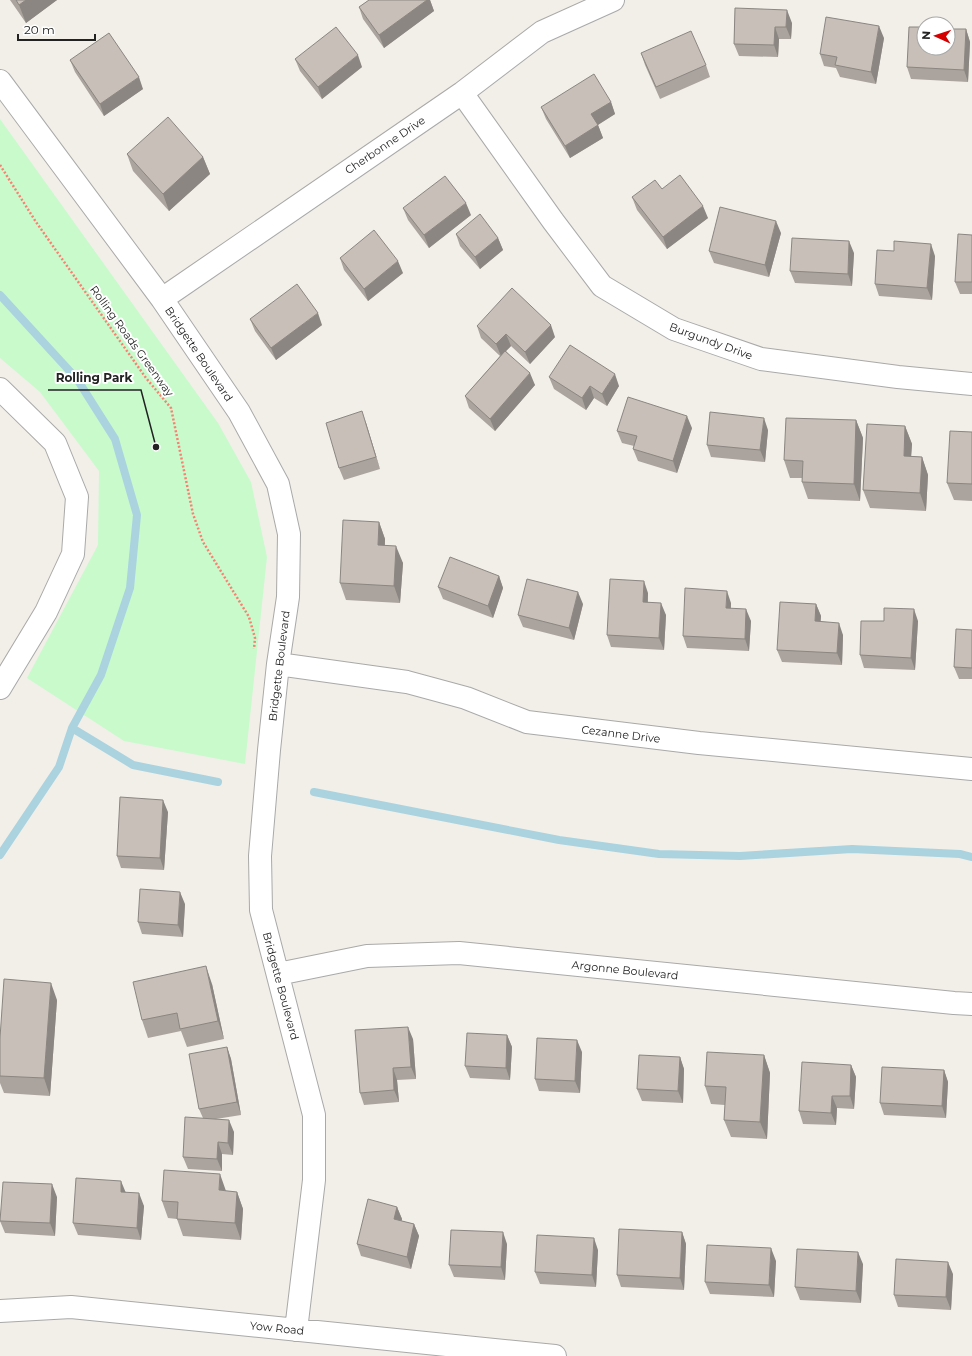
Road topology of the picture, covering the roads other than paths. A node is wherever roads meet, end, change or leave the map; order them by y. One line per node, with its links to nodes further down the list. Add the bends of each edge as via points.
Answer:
1 (613, 0): 3 (street, Cherbonne Drive, via 542,32)
2 (0, 81): 4 (street, Bridgette Boulevard)
3 (462, 93): 4 (street, Cherbonne Drive); 5 (street, Burgundy Drive, via 552,222 602,286 674,329 761,359)
4 (162, 299): 7 (street, Bridgette Boulevard, via 239,412 278,484 289,534 288,597)
5 (972, 384)
6 (0, 389): 8 (street, via 55,444 77,497 73,554 46,612)
7 (278, 664): 9 (street, Cezanne Drive, via 407,682 466,698 527,722 699,743); 10 (street, Bridgette Boulevard, via 260,856 261,910)
8 (0, 688)
9 (972, 769)
10 (278, 974): 11 (street, Argonne Boulevard, via 367,956 459,953); 13 (street, Bridgette Boulevard, via 314,1114 314,1180)
11 (972, 1004)
12 (0, 1312): 13 (street, Yow Road, via 71,1307)
13 (296, 1330): 14 (street, Yow Road)
14 (551, 1356): 15 (street, Yow Road)
15 (555, 1356)

